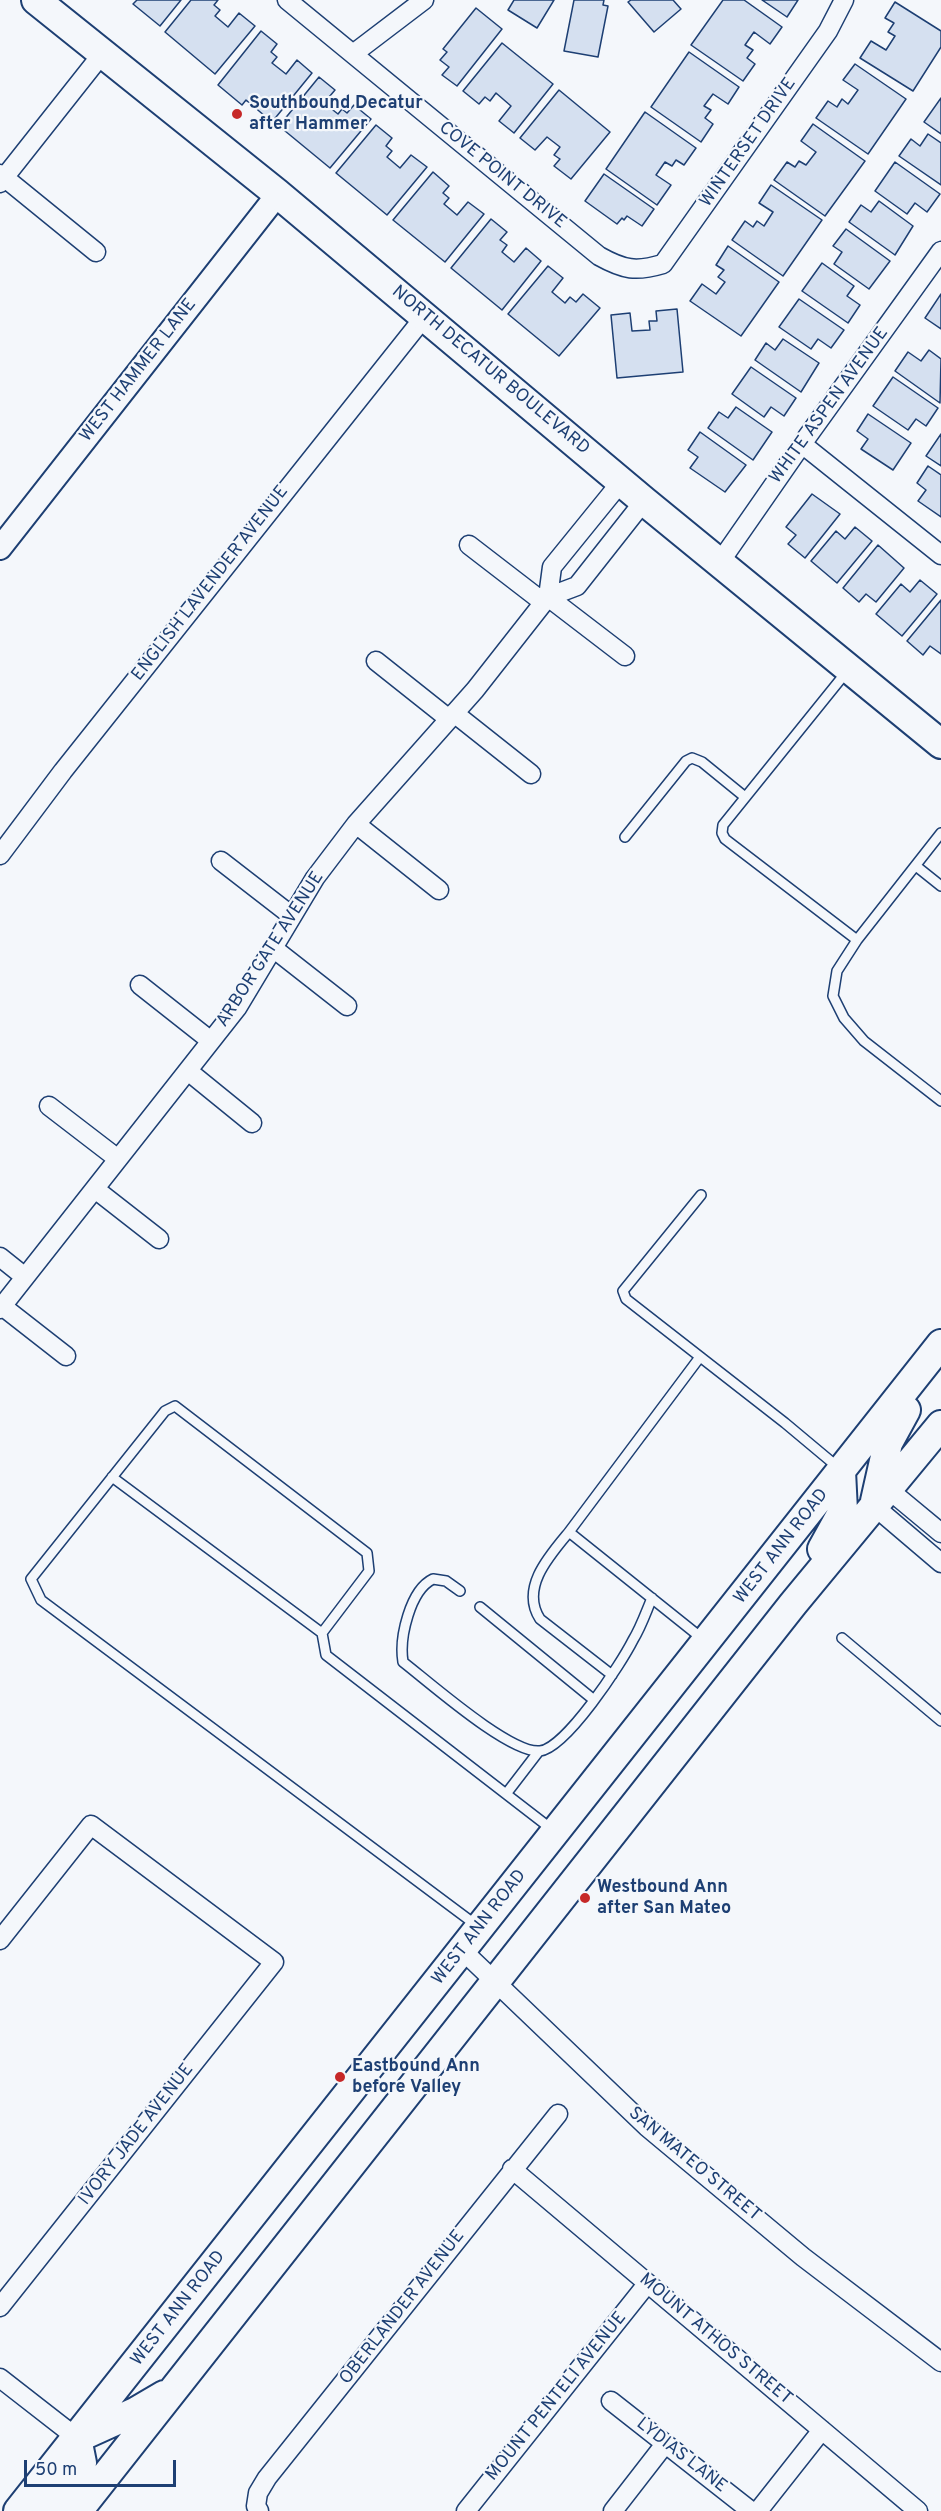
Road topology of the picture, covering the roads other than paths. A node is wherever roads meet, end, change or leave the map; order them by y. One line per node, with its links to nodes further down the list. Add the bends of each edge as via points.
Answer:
1 (36, 0): 5 (main road, NORTH DECATUR BOULEVARD)
2 (287, 0): 6 (street, COVE POINT DRIVE)
3 (424, 0): 6 (street)
4 (844, 0): 11 (street, WINTERSET DRIVE, via 828,31 663,264)
5 (102, 54): 7 (street); 8 (main road, NORTH DECATUR BOULEVARD)
6 (353, 54): 11 (street, COVE POINT DRIVE, via 600,256 616,265)
7 (2, 178): 10 (street)
8 (278, 194): 12 (main road, NORTH DECATUR BOULEVARD); 17 (street, WEST HAMMER LANE)
9 (941, 251): 13 (street, WHITE ASPEN AVENUE)
10 (96, 252)
11 (640, 270)
12 (425, 315): 14 (main road, NORTH DECATUR BOULEVARD); 31 (street, ENGLISH LAVENDER AVENUE)
13 (802, 444): 18 (street); 19 (street, WHITE ASPEN AVENUE)
14 (621, 482): 15 (main road, NORTH DECATUR BOULEVARD); 20 (street, via 552,567)
15 (644, 501): 19 (main road, NORTH DECATUR BOULEVARD); 20 (street, via 577,586)
16 (469, 544): 20 (street)
17 (0, 548)
18 (941, 555)
19 (720, 562): 23 (main road, NORTH DECATUR BOULEVARD)
20 (546, 599): 21 (street); 24 (street, ARBOR GATE AVENUE)
21 (625, 656)
22 (376, 661): 24 (street)
23 (849, 669): 25 (main road, NORTH DECATUR BOULEVARD); 27 (lane)
24 (452, 716): 26 (street); 28 (street, ARBOR GATE AVENUE)
25 (941, 744)
26 (531, 774)
27 (746, 797): 30 (lane, via 692,758 686,760); 37 (lane, via 723,825 725,839)
28 (356, 824): 35 (street); 36 (street, ARBOR GATE AVENUE)
29 (941, 833): 33 (lane)
30 (625, 837)
31 (0, 855)
32 (221, 861): 36 (street)
33 (916, 866): 34 (lane); 37 (lane)
34 (941, 886)
35 (439, 890)
36 (292, 916): 38 (street, ARBOR GATE AVENUE)
37 (857, 940): 43 (lane, via 837,971 833,996 844,1018 864,1041)
38 (273, 948): 40 (street); 41 (street, ARBOR GATE AVENUE, via 237,1008)
39 (140, 985): 41 (street)
40 (347, 1006)
41 (211, 1041): 42 (street, ARBOR GATE AVENUE)
42 (188, 1071): 45 (street); 46 (street, ARBOR GATE AVENUE)
43 (941, 1101)
44 (49, 1106): 46 (street)
45 (252, 1123)
46 (118, 1159): 47 (street, ARBOR GATE AVENUE)
47 (95, 1189): 49 (street); 51 (street, ARBOR GATE AVENUE)
48 (701, 1195): 55 (lane, via 623,1291 626,1299)
49 (159, 1239)
50 (0, 1257): 51 (street)
51 (25, 1277): 52 (street, ARBOR GATE AVENUE)
52 (1, 1308): 54 (street)
53 (941, 1344): 57 (main road, WEST ANN ROAD); 59 (main road, via 888,1443)
54 (66, 1356)
55 (700, 1357): 57 (lane); 60 (lane)
56 (941, 1425): 59 (main road)
57 (842, 1471): 65 (main road, via 843,1511); 69 (main road, WEST ANN ROAD)
58 (112, 1477): 67 (lane); 67 (lane, via 165,1411 175,1406 368,1553 369,1571); 77 (lane, via 31,1579 41,1600)
59 (881, 1497): 61 (street); 62 (street); 65 (main road)
60 (569, 1533): 64 (lane); 70 (lane, via 544,1563 533,1591 533,1609 540,1619)
61 (941, 1533)
62 (941, 1563)
63 (460, 1591): 73 (lane, via 446,1581 426,1582 416,1595 400,1646 403,1662 484,1725 522,1747)
64 (652, 1598): 69 (lane); 70 (lane)
65 (793, 1604): 80 (main road)
66 (480, 1607): 71 (lane)
67 (321, 1633): 74 (lane, via 326,1655)
68 (842, 1638): 72 (lane)
69 (706, 1642): 75 (main road, WEST ANN ROAD)
70 (612, 1675): 71 (lane)
71 (594, 1700): 73 (lane, via 552,1747)
72 (941, 1721)
73 (539, 1751): 74 (lane)
74 (506, 1794): 75 (lane)
75 (556, 1832): 77 (main road, WEST ANN ROAD)
76 (6, 1919): 78 (street); 84 (street, IVORY JADE AVENUE, via 91,1825 274,1962)
77 (480, 1928): 79 (main road, WEST ANN ROAD)
78 (0, 1940)
79 (462, 1950): 80 (street, SAN MATEO STREET); 90 (main road, WEST ANN ROAD)
80 (494, 1981): 85 (street, SAN MATEO STREET, via 647,2127 803,2257); 87 (main road)
81 (558, 2114): 82 (street, OBERLANDER AVENUE)
82 (513, 2169): 83 (street, MOUNT ATHOS STREET); 93 (street, OBERLANDER AVENUE, via 267,2478 258,2493)
83 (647, 2284): 89 (street, MOUNT ATHOS STREET); 97 (street, MOUNT PENTELI AVENUE)
84 (0, 2307)
85 (941, 2362)
86 (0, 2379): 90 (street)
87 (181, 2384): 90 (main road, via 135,2412); 96 (main road)
88 (611, 2401): 91 (street, LYDIAS LANE)
89 (822, 2430): 92 (street, MOUNT ATHOS STREET); 100 (street)
90 (77, 2438): 94 (main road, WEST ANN ROAD); 95 (main road, via 82,2463)
91 (665, 2444): 98 (street); 99 (street, LYDIAS LANE)
92 (907, 2508)
93 (258, 2509)
94 (18, 2511)
95 (48, 2511)
96 (78, 2511)
97 (466, 2511)
98 (613, 2511)
99 (751, 2511)
100 (758, 2511)

